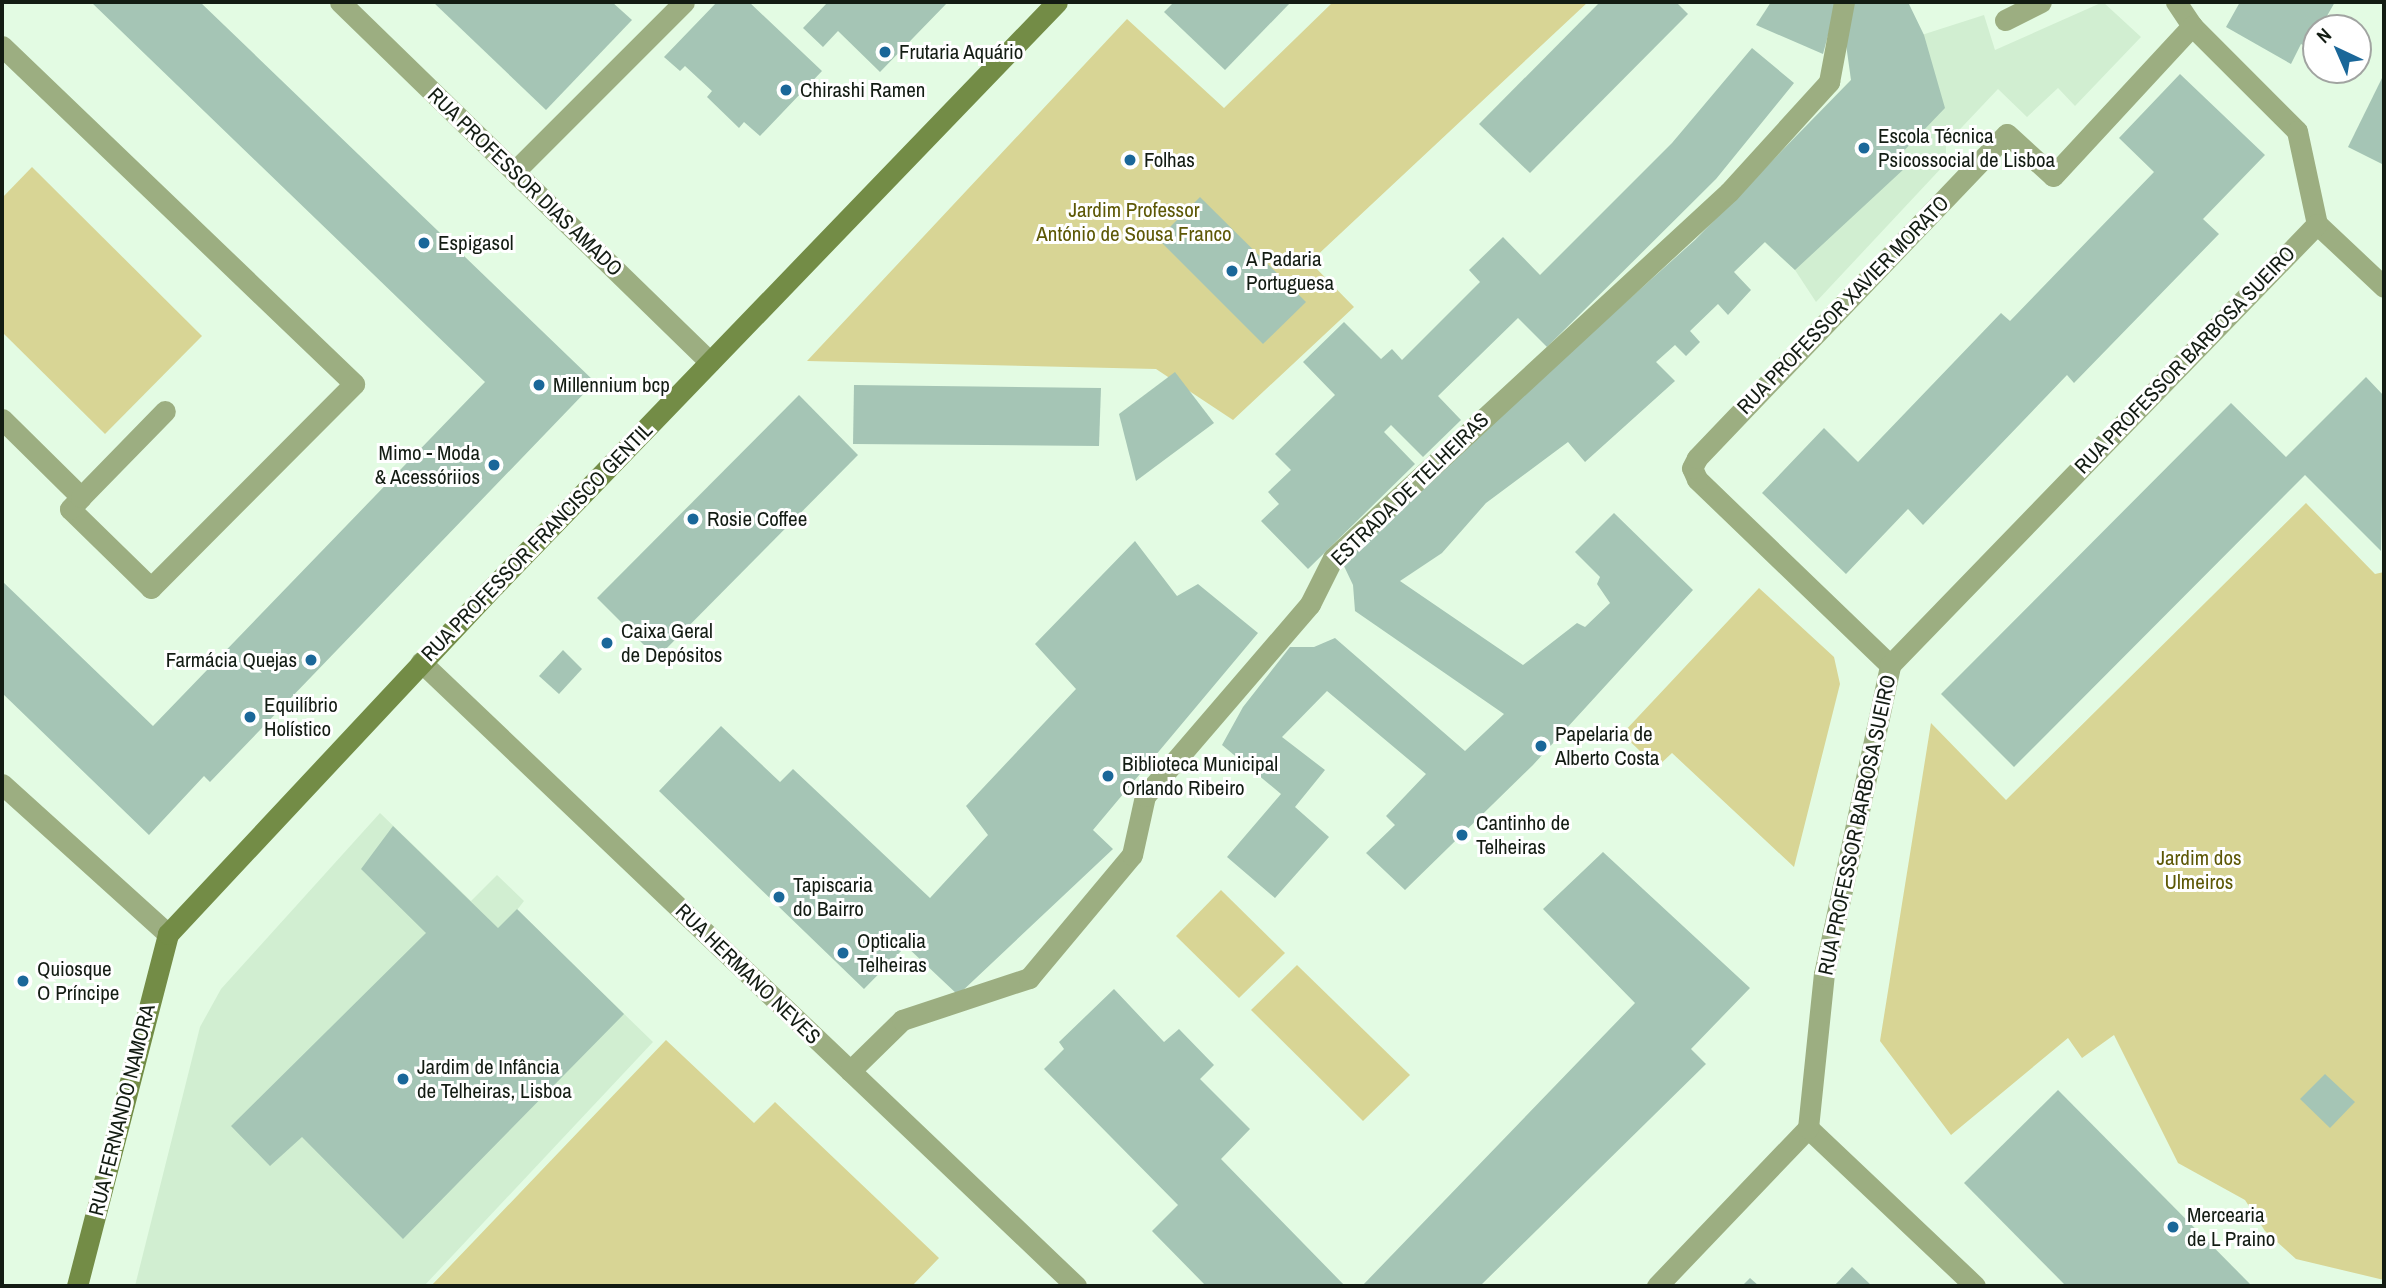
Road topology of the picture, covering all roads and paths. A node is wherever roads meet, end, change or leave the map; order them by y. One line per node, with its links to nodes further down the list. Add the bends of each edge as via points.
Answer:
1 (340, 2): 10 (street, RUA PROFESSOR DIAS AMADO)
2 (684, 2): 10 (street)
3 (1057, 2): 13 (street, RUA PROFESSOR FRANCISCO GENTIL)
4 (1844, 2): 21 (street, ESTRADA DE TELHEIRAS, via 1829,82 1729,192 1333,558 1310,604 1144,796 1132,855 1029,978 902,1020)
5 (2040, 2): 7 (street)
6 (2176, 2): 8 (street)
7 (2005, 20)
8 (2192, 26): 11 (street, via 2297,131); 18 (street, RUA PROFESSOR XAVIER MORATO, via 2053,176 2007,134 1692,468 1697,479)
9 (2, 46): 16 (street, via 354,384 150,588 70,509)
10 (515, 171): 13 (street, RUA PROFESSOR DIAS AMADO)
11 (2317, 224): 12 (street); 18 (street, RUA PROFESSOR BARBOSA SUEIRO)
12 (2384, 287)
13 (710, 362): 17 (street, RUA PROFESSOR FRANCISCO GENTIL)
14 (166, 411): 16 (street)
15 (2, 419): 16 (street)
16 (81, 497)
17 (421, 663): 20 (street, RUA PROFESSOR FRANCISCO GENTIL); 21 (street, RUA HERMANO NEVES)
18 (1890, 665): 22 (street, RUA PROFESSOR BARBOSA SUEIRO, via 1824,974)
19 (2, 784): 20 (street)
20 (168, 934): 24 (street, RUA FERNANDO NAMORA)
21 (849, 1071): 23 (street, RUA HERMANO NEVES)
22 (1808, 1128): 25 (street); 26 (street)
23 (1061, 1282)
24 (77, 1286)
25 (1657, 1286)
26 (1975, 1286)

